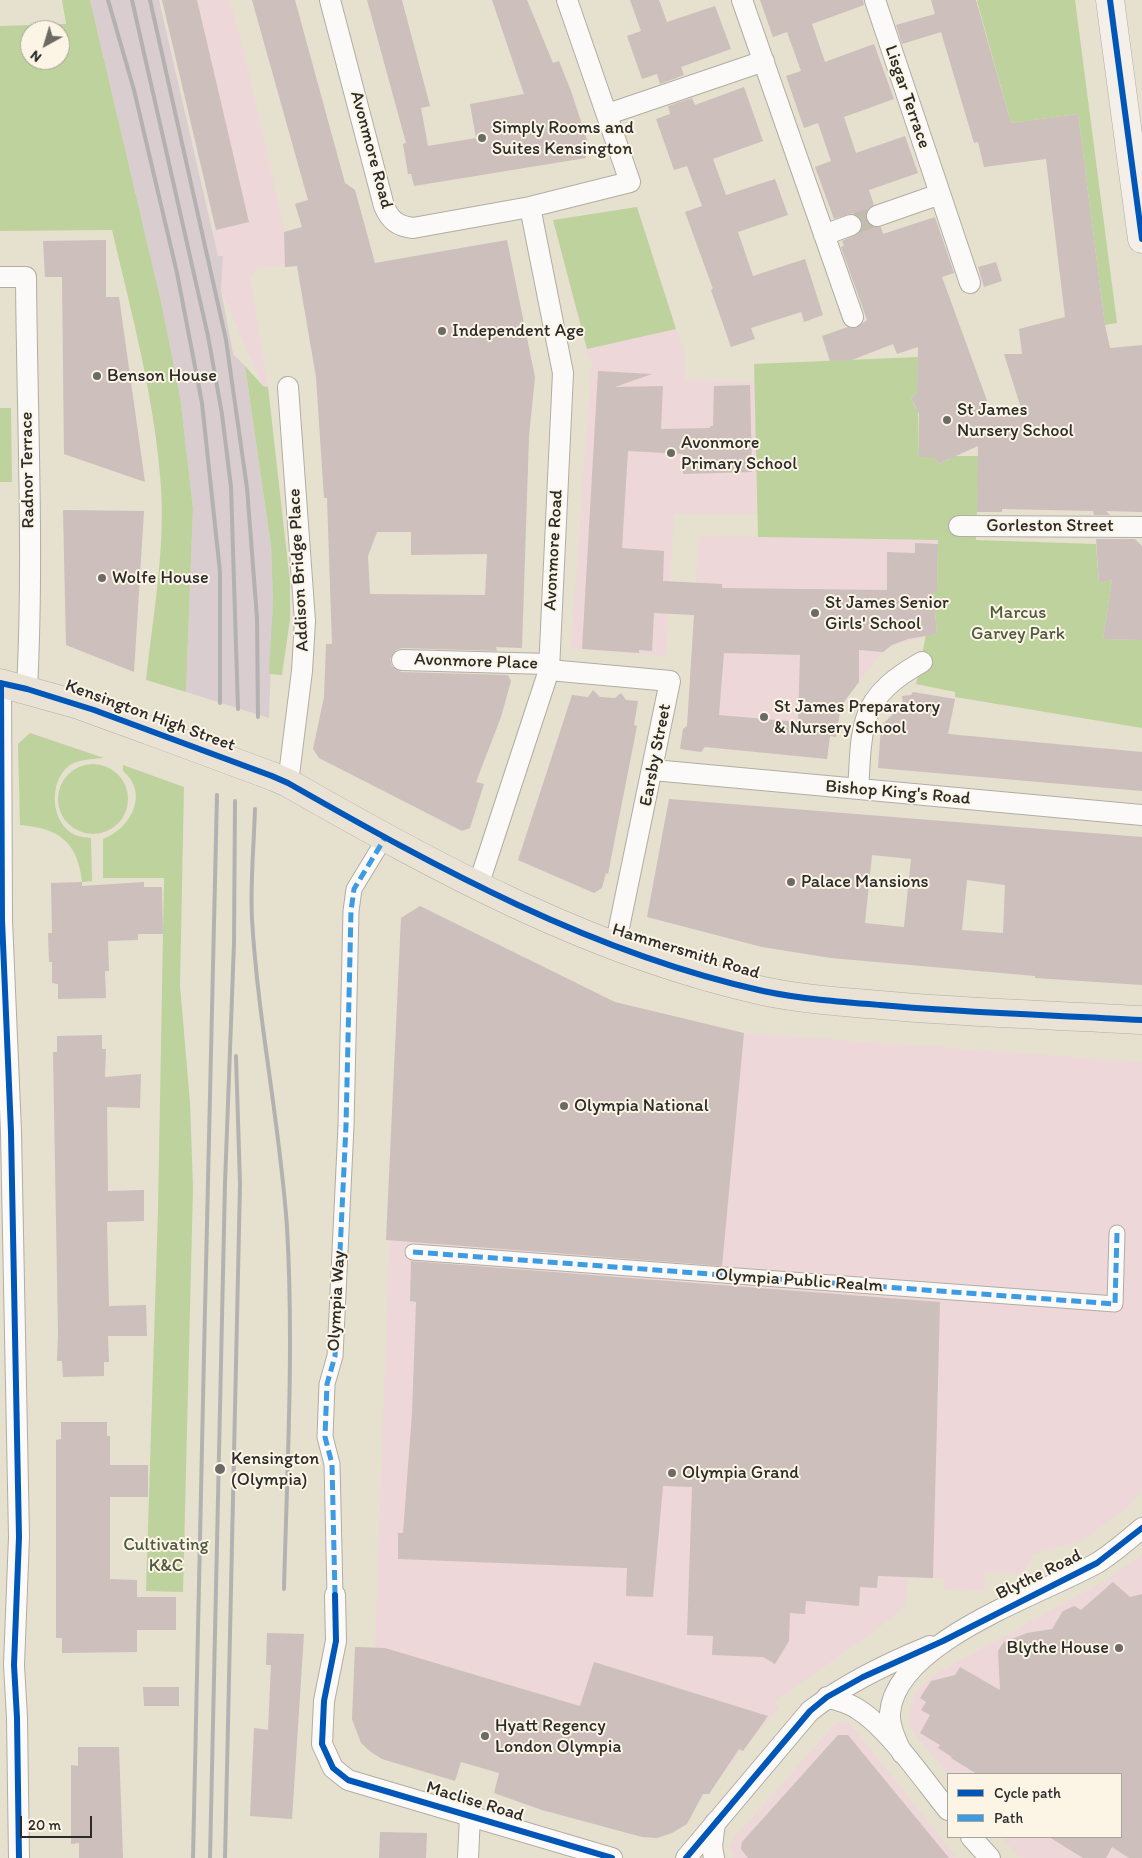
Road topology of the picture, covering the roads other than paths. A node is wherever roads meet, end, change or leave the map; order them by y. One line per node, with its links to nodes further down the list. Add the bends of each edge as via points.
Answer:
1 (330, 0): 9 (street, Avonmore Road, via 389,217 400,226 413,228)
2 (567, 0): 7 (street)
3 (742, 0): 6 (street)
4 (874, 0): 8 (street, Lisgar Terrace)
5 (1110, 0): 13 (main road)
6 (764, 61): 7 (street); 12 (street)
7 (608, 114): 9 (street, Avonmore Road, via 630,182)
8 (940, 194): 10 (street); 15 (street, Lisgar Terrace)
9 (530, 207): 22 (street, Avonmore Road, via 563,373)
10 (877, 216)
11 (850, 225): 12 (street)
12 (824, 235): 16 (street)
13 (1142, 239)
14 (0, 277): 24 (street, Radnor Terrace, via 26,277)
15 (970, 283)
16 (853, 317)
17 (288, 387): 26 (street, Addison Bridge Place, via 304,621 302,671)
18 (959, 526): 19 (street, Gorleston Street)
19 (1142, 527)
20 (402, 660): 22 (street, Avonmore Place)
21 (922, 662): 27 (street, via 892,681 866,719)
22 (549, 667): 25 (street, Earsby Street, via 670,681); 30 (street, Avonmore Road)
23 (0, 683): 24 (main road, Kensington High Street); 35 (street, via 2,920 11,1132)
24 (27, 689): 26 (main road, Kensington High Street, bridge, via 94,710)
25 (653, 770): 27 (street, Bishop King's Road); 31 (street, Earsby Street)
26 (288, 783): 29 (main road, Hammersmith Road)
27 (858, 789): 28 (street, Bishop King's Road)
28 (1142, 815)
29 (385, 838): 30 (main road, Hammersmith Road); 37 (street, Olympia Way, via 352,895 336,1347 327,1384 325,1437 332,1464)
30 (478, 886): 31 (main road, Hammersmith Road)
31 (615, 948): 32 (main road, Hammersmith Road, via 700,976 783,994 924,1009)
32 (1142, 1020)
33 (1117, 1233): 34 (street, Olympia Public Realm, via 1115,1304)
34 (413, 1252)
35 (8, 1400): 46 (street, via 19,1537 14,1665)
36 (1142, 1528): 38 (street, Blythe Road, via 1097,1562)
37 (335, 1595): 41 (street, Olympia Way, via 336,1642 324,1701 322,1744)
38 (943, 1641): 39 (street); 40 (street, Blythe Road, via 914,1667 893,1699 890,1714)
39 (827, 1697): 40 (street, Blythe Road, via 867,1715); 44 (street, via 810,1711)
40 (902, 1753): 42 (street, Blythe Road)
41 (332, 1768): 43 (street, Maclise Road, via 348,1780)
42 (947, 1809)
43 (470, 1816): 47 (street); 48 (street, Maclise Road)
44 (715, 1824): 49 (street); 50 (street)
45 (972, 1838): 51 (street)
46 (19, 1858)
47 (468, 1858)
48 (612, 1858)
49 (686, 1858)
50 (714, 1858)
51 (990, 1858)

